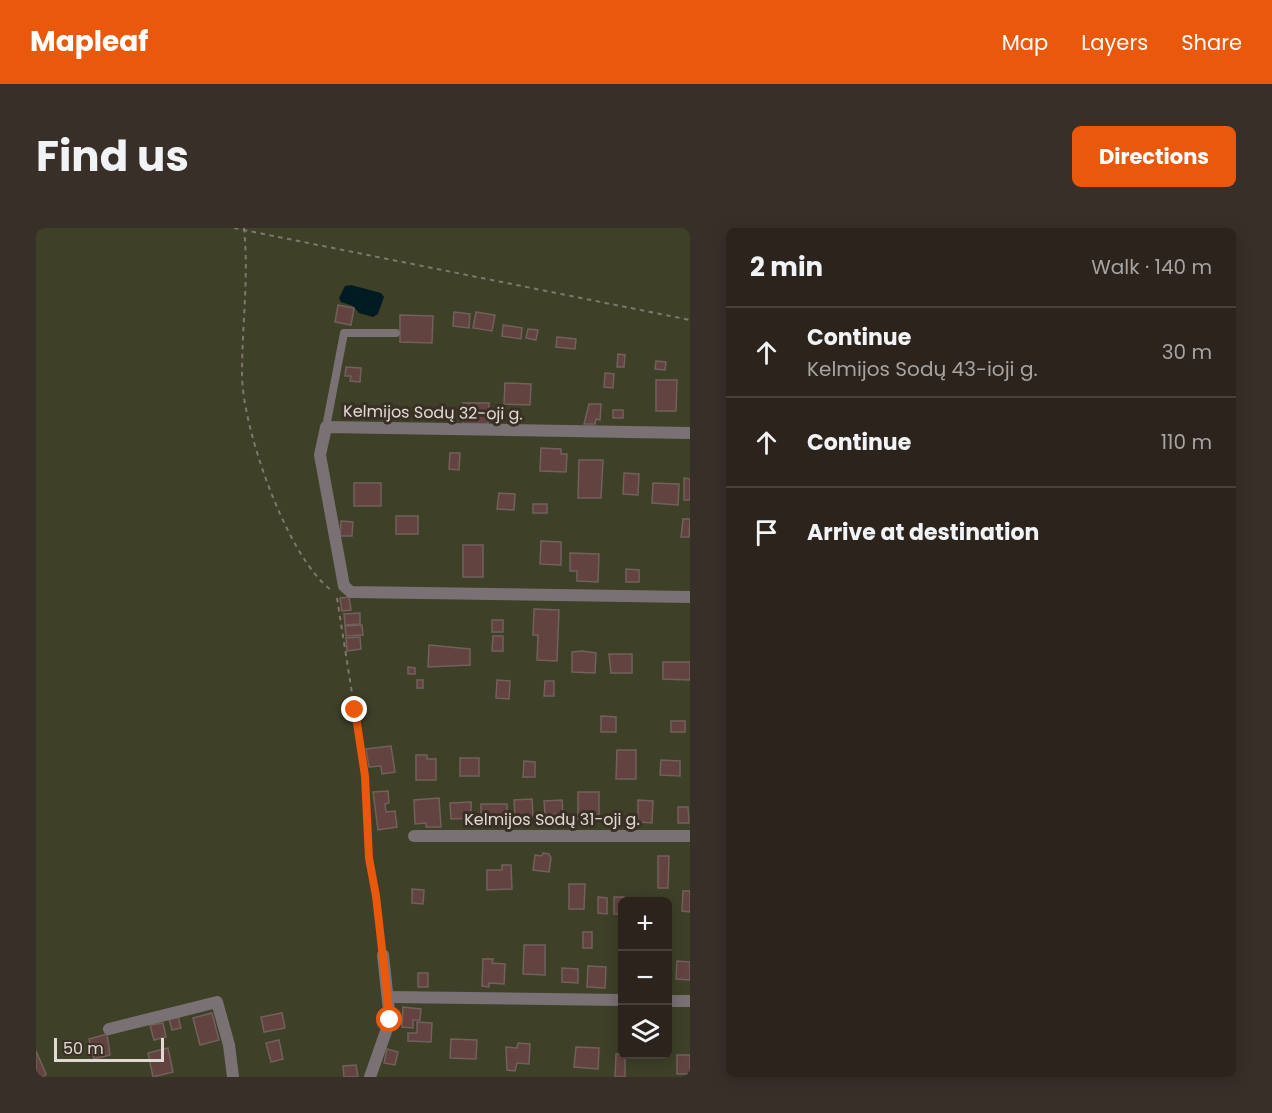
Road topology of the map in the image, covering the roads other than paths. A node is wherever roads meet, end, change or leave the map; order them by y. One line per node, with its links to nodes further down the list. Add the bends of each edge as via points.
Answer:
1 (396, 333): 2 (lane, via 344,333)
2 (326, 427): 3 (street, Kelmijos Sodų 32-oji g.); 4 (street, Kelmijos Sodų 32-oji g., via 320,455 344,586 351,592)
3 (690, 433)
4 (690, 597)
5 (414, 836): 6 (street, Kelmijos Sodų 31-oji g.)
6 (690, 836)
7 (383, 955): 8 (street)
8 (388, 997): 9 (street); 14 (street, via 388,1031)
9 (618, 1000)
10 (672, 1000): 11 (street)
11 (690, 1001)
12 (109, 1029): 13 (street, via 217,1002)
13 (233, 1077)
14 (370, 1077)

